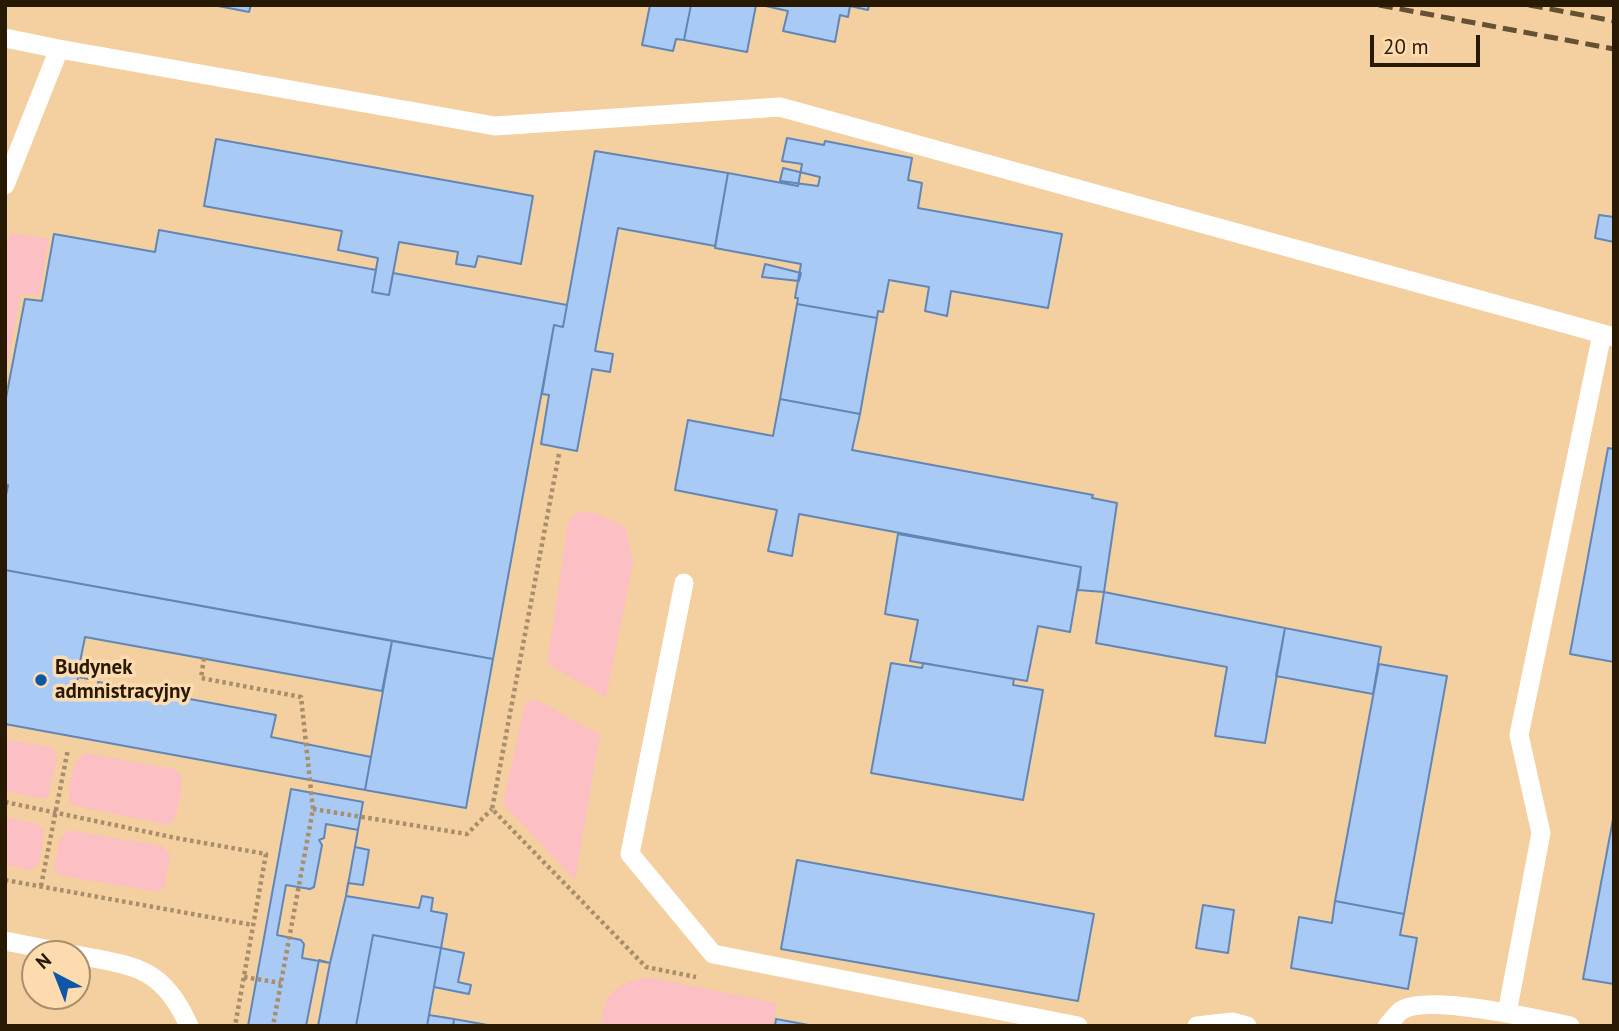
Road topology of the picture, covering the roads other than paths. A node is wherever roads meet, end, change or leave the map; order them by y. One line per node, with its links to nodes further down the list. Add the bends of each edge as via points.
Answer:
1 (5, 38): 2 (lane)
2 (59, 49): 3 (lane); 4 (lane, via 495,126 780,107)
3 (5, 185)
4 (1608, 335): 7 (lane, via 1519,735 1541,833)
5 (684, 583): 9 (lane, via 630,854 713,954)
6 (91, 958): 8 (lane, via 150,974 168,989)
7 (1507, 1013): 12 (lane, via 1427,1004 1402,1010); 13 (lane)
8 (189, 1026)
9 (1078, 1026)
10 (1197, 1026): 11 (lane, via 1232,1022)
11 (1247, 1026)
12 (1387, 1026)
13 (1570, 1026)

